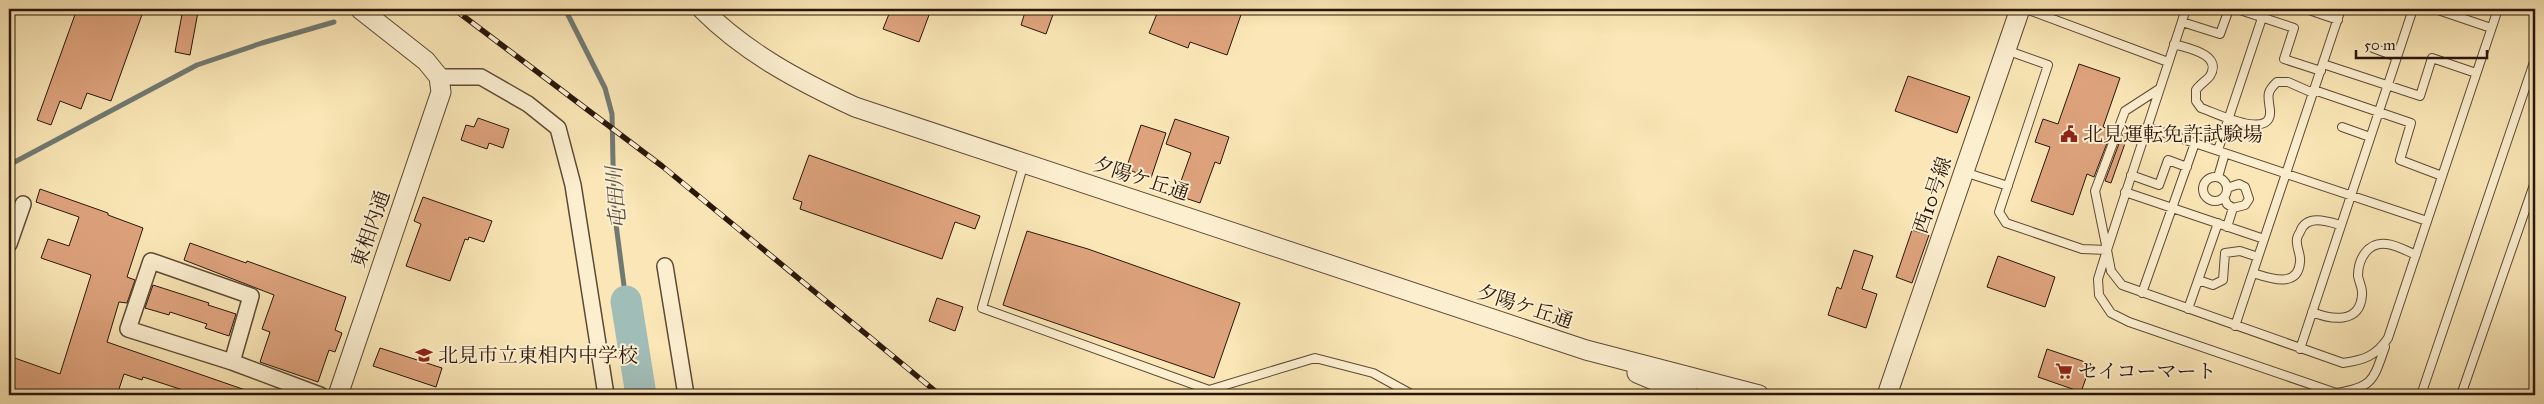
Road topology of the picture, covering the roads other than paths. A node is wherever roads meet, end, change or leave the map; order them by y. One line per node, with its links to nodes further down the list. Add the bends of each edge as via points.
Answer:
1 (360, 9): 28 (street, via 426,60)
2 (702, 9): 39 (street, 夕陽ケ丘通, via 762,59 855,107)
3 (2020, 9): 22 (street, 西10号線)
4 (2026, 9): 25 (lane)
5 (2186, 9): 18 (lane)
6 (2229, 9): 18 (lane, via 2220,34)
7 (2237, 9): 16 (lane)
8 (2265, 9): 16 (lane)
9 (2306, 9): 17 (lane)
10 (2342, 9): 17 (lane)
11 (2413, 9): 23 (lane)
12 (2435, 9): 15 (lane)
13 (2458, 9): 15 (lane)
14 (2498, 9): 19 (lane)
15 (2460, 17): 19 (lane)
16 (2262, 18): 26 (lane, via 2294,28 2284,59); 33 (lane)
17 (2338, 20): 26 (lane)
18 (2182, 22): 20 (lane)
19 (2491, 28): 27 (lane)
20 (2174, 44): 25 (lane); 33 (lane, via 2205,54 2211,61 2212,70 2196,90 2196,101 2201,108)
21 (2373, 48): 23 (lane)
22 (2006, 50): 41 (street, 西10号線); 47 (lane, via 2048,65)
23 (2397, 57): 29 (lane)
24 (2535, 59): 83 (lane)
25 (2168, 62): 30 (lane)
26 (2322, 67): 29 (lane); 31 (lane)
27 (2476, 73): 29 (lane, via 2432,58 2420,96); 44 (lane)
28 (439, 77): 76 (street, 東相内通, via 441,92); 77 (street, via 481,77 528,104 558,128 574,185)
29 (2387, 86): 32 (lane)
30 (2159, 89): 34 (lane); 61 (lane, via 2125,111 2095,192)
31 (2314, 91): 32 (lane); 33 (lane, via 2288,82 2277,82 2269,89 2267,120 2251,126); 42 (lane)
32 (2378, 112): 36 (lane); 44 (lane, via 2411,123 2400,160)
33 (2229, 117): 38 (lane)
34 (2147, 127): 37 (lane); 43 (lane)
35 (2342, 128): 36 (lane)
36 (2370, 137): 50 (lane)
37 (2195, 143): 38 (lane); 40 (lane)
38 (2222, 152): 42 (lane); 45 (lane)
39 (1024, 163): 73 (street, 夕陽ケ丘通); 79 (lane, via 982,308 1209,390 1315,358 1373,373)
40 (2187, 167): 43 (lane, via 2168,160 2159,185); 53 (lane)
41 (1964, 172): 47 (lane); 82 (street, 西10号線)
42 (2286, 173): 50 (lane); 59 (lane)
43 (2131, 175): 49 (lane)
44 (2442, 176): 55 (lane)
45 (2218, 177): 48 (lane); 51 (lane, via 2206,180 2203,193 2212,201)
46 (2535, 182): 84 (lane)
47 (2008, 186): 61 (lane, via 1999,212 2006,223 2082,249)
48 (2227, 188): 51 (lane); 54 (lane, via 2239,184 2248,193 2245,205)
49 (2125, 192): 53 (lane); 61 (lane)
50 (2350, 195): 55 (lane); 57 (lane)
51 (2224, 197): 54 (lane)
52 (23, 204): 60 (street)
53 (2172, 208): 56 (lane); 67 (lane)
54 (2233, 208): 58 (lane)
55 (2427, 221): 62 (lane)
56 (2218, 223): 58 (lane); 66 (lane)
57 (2340, 225): 65 (lane, via 2311,220 2301,227 2296,241 2300,263 2296,274 2286,280); 69 (lane)
58 (2227, 226): 59 (lane)
59 (2264, 240): 63 (lane)
60 (9, 244)
61 (2107, 250): 67 (lane, via 2111,271 2122,285); 71 (lane, via 2098,279 2099,295 2110,313 2336,393 2359,389 2375,377)
62 (2416, 255): 69 (lane, via 2388,244 2376,244 2360,260 2358,277 2363,293 2351,316 2340,320); 71 (lane)
63 (2258, 257): 65 (lane); 66 (lane, via 2232,251 2225,253 2223,280 2213,285)
64 (665, 266): 78 (street)
65 (2253, 273): 70 (lane)
66 (2198, 280): 68 (lane)
67 (2142, 293): 68 (lane)
68 (2188, 309): 70 (lane)
69 (2312, 312): 72 (lane)
70 (2235, 326): 72 (lane)
71 (2388, 338): 72 (lane, via 2380,350 2365,360 2343,363)
72 (2300, 349)
73 (1586, 350): 80 (street, 夕陽ケ丘通); 81 (street, 夕陽ケ丘通)
74 (232, 362): 74 (street, via 128,329 150,261 251,296); 75 (street)
75 (320, 395)
76 (338, 395)
77 (606, 395)
78 (686, 395)
79 (1413, 395)
80 (1689, 395)
81 (1759, 395)
82 (1887, 395)
83 (2421, 395)
84 (2461, 395)

